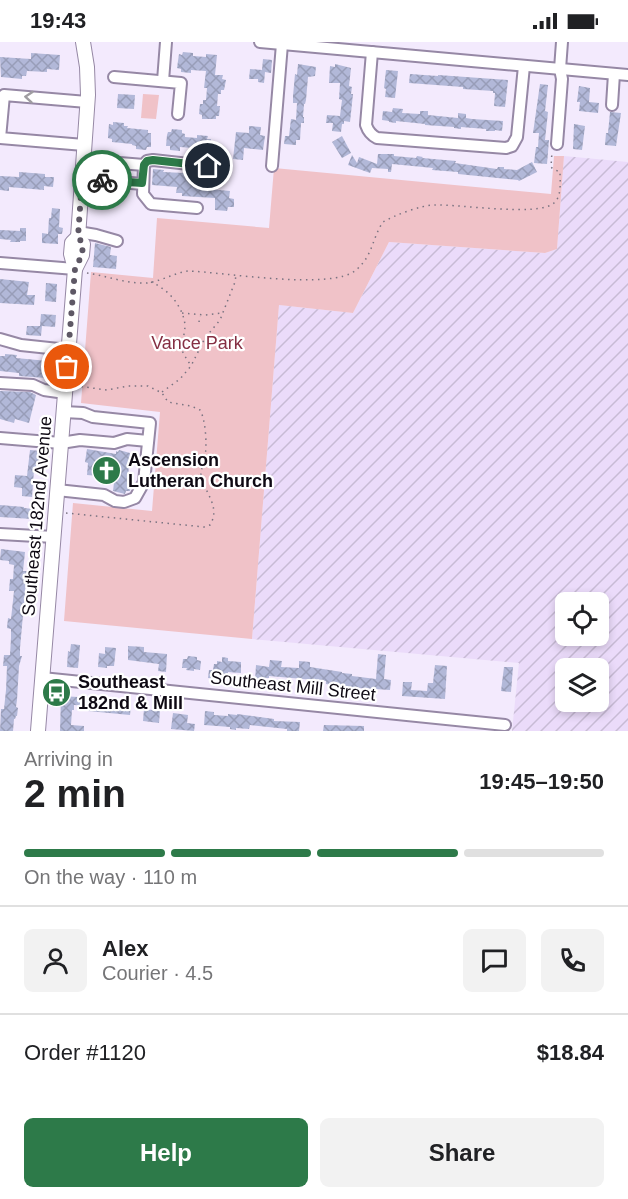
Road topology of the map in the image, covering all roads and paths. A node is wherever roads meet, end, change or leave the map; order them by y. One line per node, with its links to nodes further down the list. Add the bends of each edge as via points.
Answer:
1 (83, 42): 14 (main road, Southeast 182nd Avenue)
2 (166, 42): 13 (street)
3 (260, 42): 5 (street)
4 (562, 42): 9 (street)
5 (282, 44): 6 (street); 22 (street)
6 (339, 46): 7 (street)
7 (372, 52): 8 (street); 8 (street, via 366,125 377,138 512,146 517,137)
8 (524, 66): 9 (street)
9 (560, 69): 10 (street); 18 (street)
10 (614, 74): 11 (street); 15 (street)
11 (628, 75)
12 (114, 77): 13 (street)
13 (163, 81): 16 (street, via 181,82)
14 (87, 102): 17 (street, one-way to 17, via 4,95); 19 (main road, Southeast 182nd Avenue)
15 (612, 105)
16 (178, 114)
17 (1, 115): 19 (street, via 0,138)
18 (557, 144): 31 (path, via 552,147 551,165 560,172 559,193 550,206 531,210 428,206 383,222 368,257 344,277 305,280)
19 (84, 145): 20 (main road, Southeast 182nd Avenue)
20 (83, 160): 21 (street); 24 (main road, Southeast 182nd Avenue)
21 (144, 165): 23 (street, via 153,160); 25 (street)
22 (272, 166)
23 (225, 168)
24 (82, 179): 25 (street); 27 (main road, Southeast 182nd Avenue)
25 (142, 183): 26 (street, via 150,204)
26 (197, 208)
27 (78, 235): 28 (street); 30 (main road, Southeast 182nd Avenue, via 83,244 82,255)
28 (117, 241)
29 (0, 262): 30 (street)
30 (74, 270): 32 (path); 38 (main road, Southeast 182nd Avenue)
31 (236, 275): 32 (path, via 186,271); 34 (path)
32 (150, 282): 33 (path, via 169,293)
33 (181, 313): 35 (path); 39 (path, via 185,326 182,347)
34 (223, 313): 35 (path); 39 (path)
35 (200, 315): 36 (path)
36 (199, 322)
37 (0, 339): 38 (street)
38 (68, 350): 41 (main road, Southeast 182nd Avenue)
39 (191, 366): 42 (path)
40 (0, 383): 41 (street)
41 (65, 389): 42 (path, via 145,386); 43 (main road, Southeast 182nd Avenue)
42 (162, 393): 48 (path, via 168,402 195,407 203,415 206,455 201,474 213,508 210,525)
43 (64, 412): 45 (street, via 150,423); 46 (main road, Southeast 182nd Avenue)
44 (0, 438): 46 (street)
45 (148, 441): 46 (street); 47 (street, via 144,482 135,498 124,502 104,495)
46 (61, 443): 47 (main road, Southeast 182nd Avenue)
47 (57, 490): 48 (main road, Southeast 182nd Avenue)
48 (56, 512): 50 (main road, Southeast 182nd Avenue)
49 (0, 534): 50 (street)
50 (54, 537): 51 (main road, Southeast 182nd Avenue)
51 (42, 678): 52 (street, Southeast Mill Street); 53 (main road, Southeast 182nd Avenue)
52 (505, 724)
53 (38, 731)

